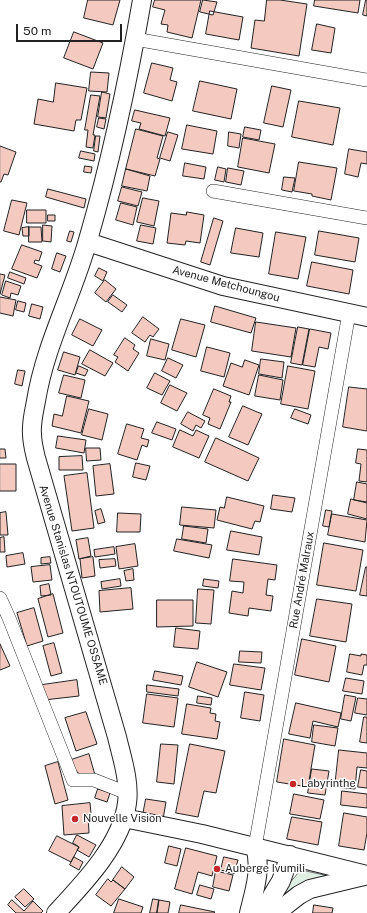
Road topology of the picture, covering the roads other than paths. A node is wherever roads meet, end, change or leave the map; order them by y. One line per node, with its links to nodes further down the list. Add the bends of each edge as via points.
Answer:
1 (142, 0): 2 (street, Avenue Stanislas NTOUTOUME OSSAME)
2 (136, 39): 3 (street); 6 (street, Avenue Stanislas NTOUTOUME OSSAME, via 117,131)
3 (367, 80)
4 (213, 191): 5 (street)
5 (367, 218)
6 (88, 242): 7 (street, Avenue Metchoungou, via 223,286); 10 (street, Avenue Stanislas NTOUTOUME OSSAME, via 46,358 31,433 45,492 117,737)
7 (349, 313): 8 (street, Avenue Metchoungou); 12 (street, Rue André Malraux)
8 (367, 317)
9 (0, 598): 10 (street, via 73,780 94,780)
10 (127, 793): 11 (street, Avenue Stanislas NTOUTOUME OSSAME)
11 (124, 818): 12 (street); 16 (street, Avenue Stanislas NTOUTOUME OSSAME, via 100,862)
12 (255, 847): 13 (street); 15 (street, via 259,858)
13 (284, 854): 14 (street); 15 (street, via 269,861); 18 (street, via 281,881)
14 (367, 875): 19 (street, via 310,889)
15 (255, 887): 17 (street)
16 (56, 913)
17 (250, 913)
18 (264, 913)
19 (276, 913)

